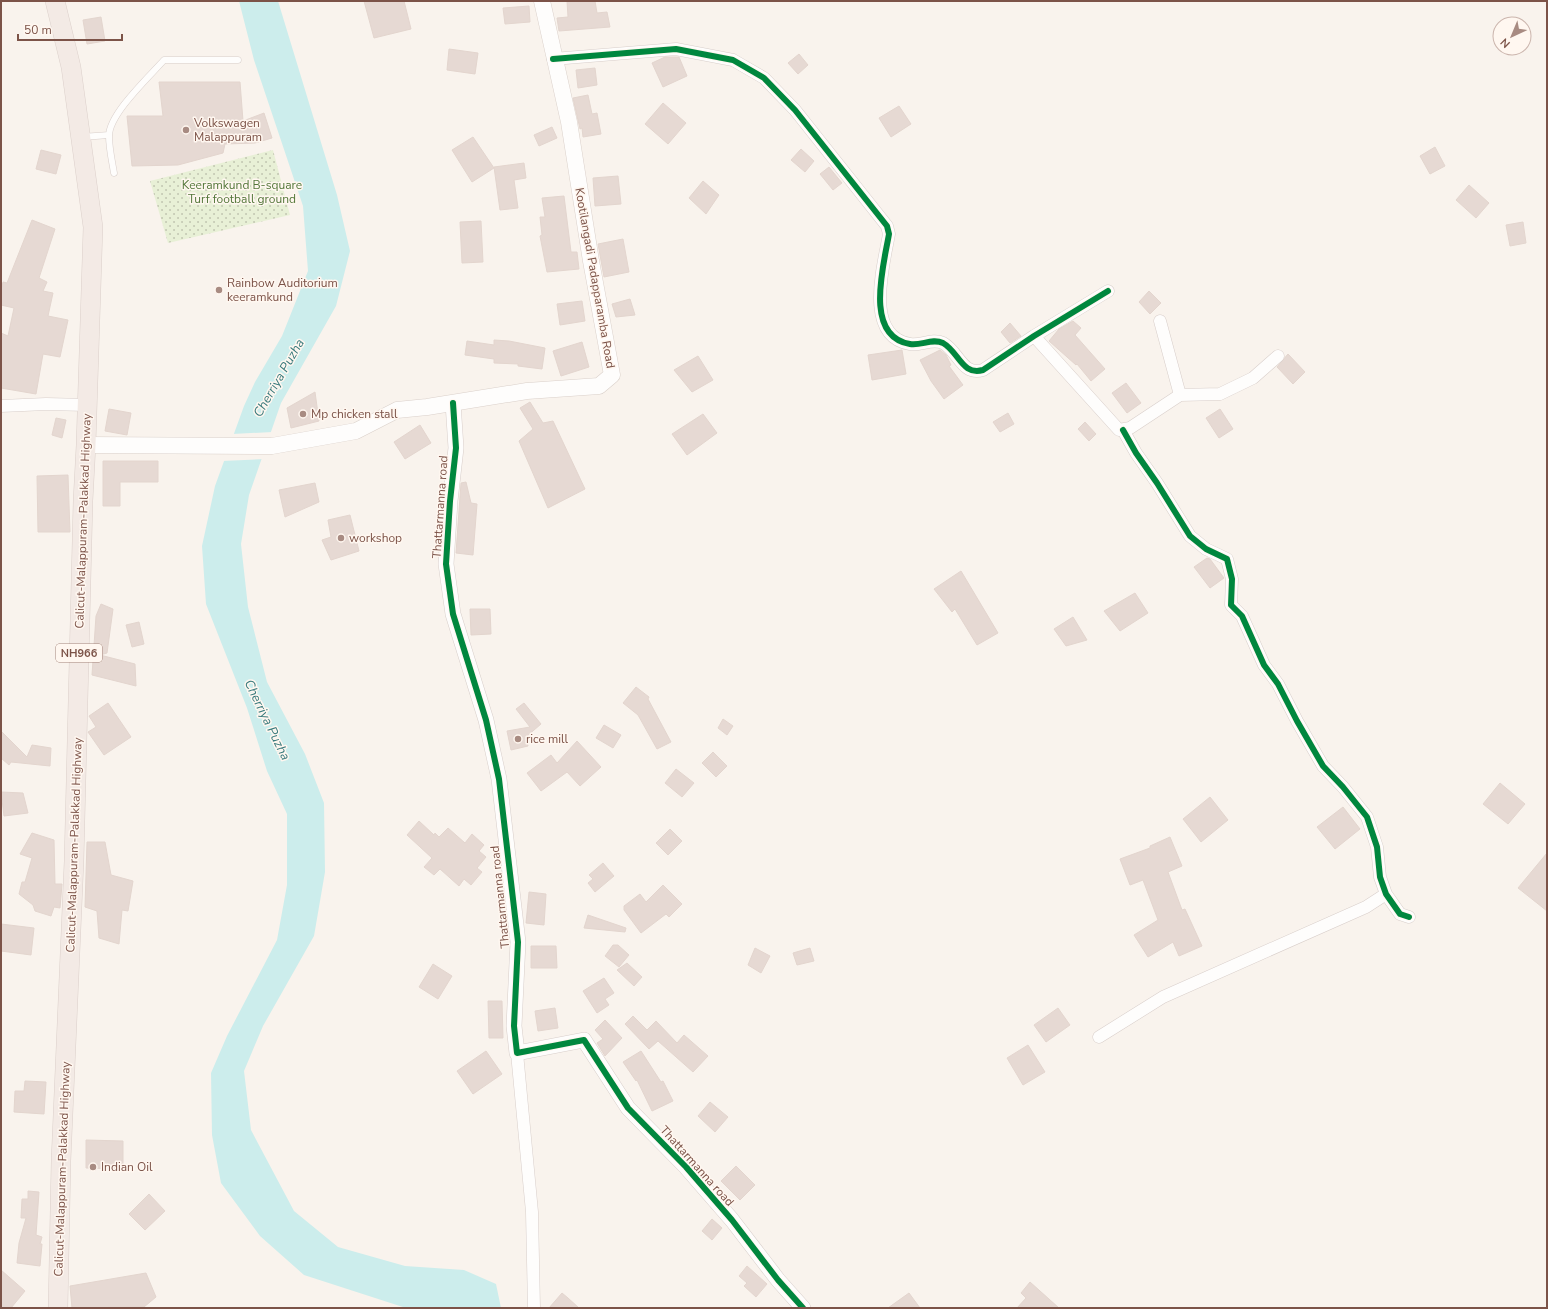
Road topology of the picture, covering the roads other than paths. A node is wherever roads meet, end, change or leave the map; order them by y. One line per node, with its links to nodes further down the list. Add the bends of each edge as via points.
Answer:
1 (55, 1): 6 (highway, Calicut-Malappuram-Palakkad Highway / NH966, via 71,67)
2 (542, 1): 3 (main road, Kootilangadi Padapparamba Road)
3 (553, 59): 10 (street, via 676,49 733,60 764,78 795,110 887,226 890,234 879,286 880,312 890,333 911,344 935,341 942,343 950,348 967,369 976,372); 13 (main road, Kootilangadi Padapparamba Road, via 569,122 612,375 599,386 527,391)
4 (238, 60): 5 (lane, via 164,60 128,99)
5 (109, 135): 6 (lane); 7 (lane)
6 (81, 137): 14 (highway, Calicut-Malappuram-Palakkad Highway / NH966, via 92,227)
7 (114, 173)
8 (1108, 291): 10 (street)
9 (1160, 321): 12 (street)
10 (1034, 336): 16 (street, via 1119,430)
11 (1278, 356): 12 (street, via 1253,378 1220,394)
12 (1180, 395): 16 (street)
13 (453, 403): 17 (main road, Kootilangadi Padapparamba Road, via 397,410 356,431 272,446); 21 (street, Thattarmanna road, via 456,448 446,564 453,614 486,720 499,779 518,942 514,1026)
14 (87, 405): 15 (street); 17 (highway, Calicut-Malappuram-Palakkad Highway / NH966)
15 (1, 406)
16 (1123, 430): 18 (street, via 1190,536 1206,549 1227,559 1232,578 1231,605 1242,616 1264,665 1278,684 1323,766 1343,786 1367,817 1377,847 1380,877)
17 (86, 445): 22 (highway, Calicut-Malappuram-Palakkad Highway / NH966)
18 (1386, 894): 19 (street, via 1400,914); 20 (street, via 1366,907 1164,997)
19 (1409, 917)
20 (1099, 1037)
21 (517, 1053): 23 (street, via 532,1212); 24 (street, Thattarmanna road, via 584,1040 628,1108 732,1220)
22 (58, 1308)
23 (534, 1308)
24 (803, 1308)

